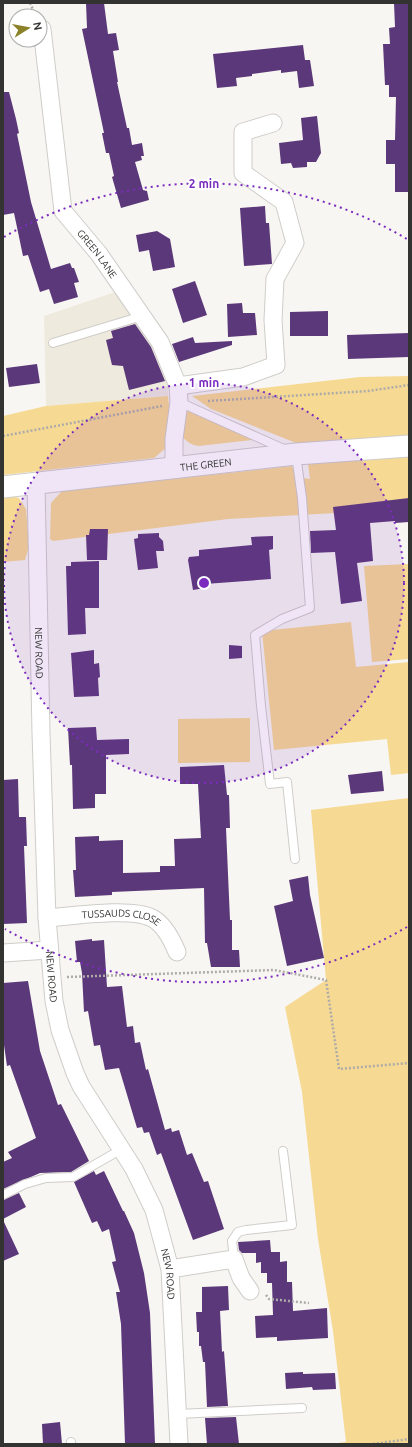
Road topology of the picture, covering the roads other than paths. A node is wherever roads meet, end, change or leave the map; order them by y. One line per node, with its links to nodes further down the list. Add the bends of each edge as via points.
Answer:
1 (42, 48): 3 (street, GREEN LANE, via 63,211 99,254)
2 (273, 123): 5 (street, via 242,132 243,174 284,202 295,242 275,280 276,365 243,377)
3 (142, 316): 4 (lane); 5 (street, GREEN LANE, via 160,342)
4 (53, 343)
5 (179, 394): 7 (lane); 8 (street, GREEN LANE)
6 (409, 446): 7 (street, THE GREEN)
7 (296, 454): 8 (street, THE GREEN); 11 (lane, via 310,608 282,619 255,635 270,784 287,782)
8 (174, 468): 9 (street, THE GREEN)
9 (36, 483): 10 (street, THE GREEN); 12 (street, NEW ROAD)
10 (3, 487)
11 (295, 859)
12 (47, 918): 13 (street, NEW ROAD); 14 (street, TUSSAUDS CLOSE, via 134,912 152,918 170,937)
13 (49, 950): 15 (street); 16 (street, NEW ROAD, via 60,1030 75,1073)
14 (177, 952)
15 (3, 953)
16 (122, 1149): 18 (lane, via 73,1177 46,1178 25,1184); 20 (street, NEW ROAD, via 154,1210)
17 (283, 1151): 19 (lane, via 292,1225 238,1232 232,1241)
18 (3, 1195)
19 (234, 1259): 20 (street); 21 (street, via 241,1278)
20 (170, 1269): 23 (street, NEW ROAD)
21 (250, 1291)
22 (302, 1408): 23 (lane)
23 (178, 1414): 24 (street, NEW ROAD)
24 (179, 1444)

